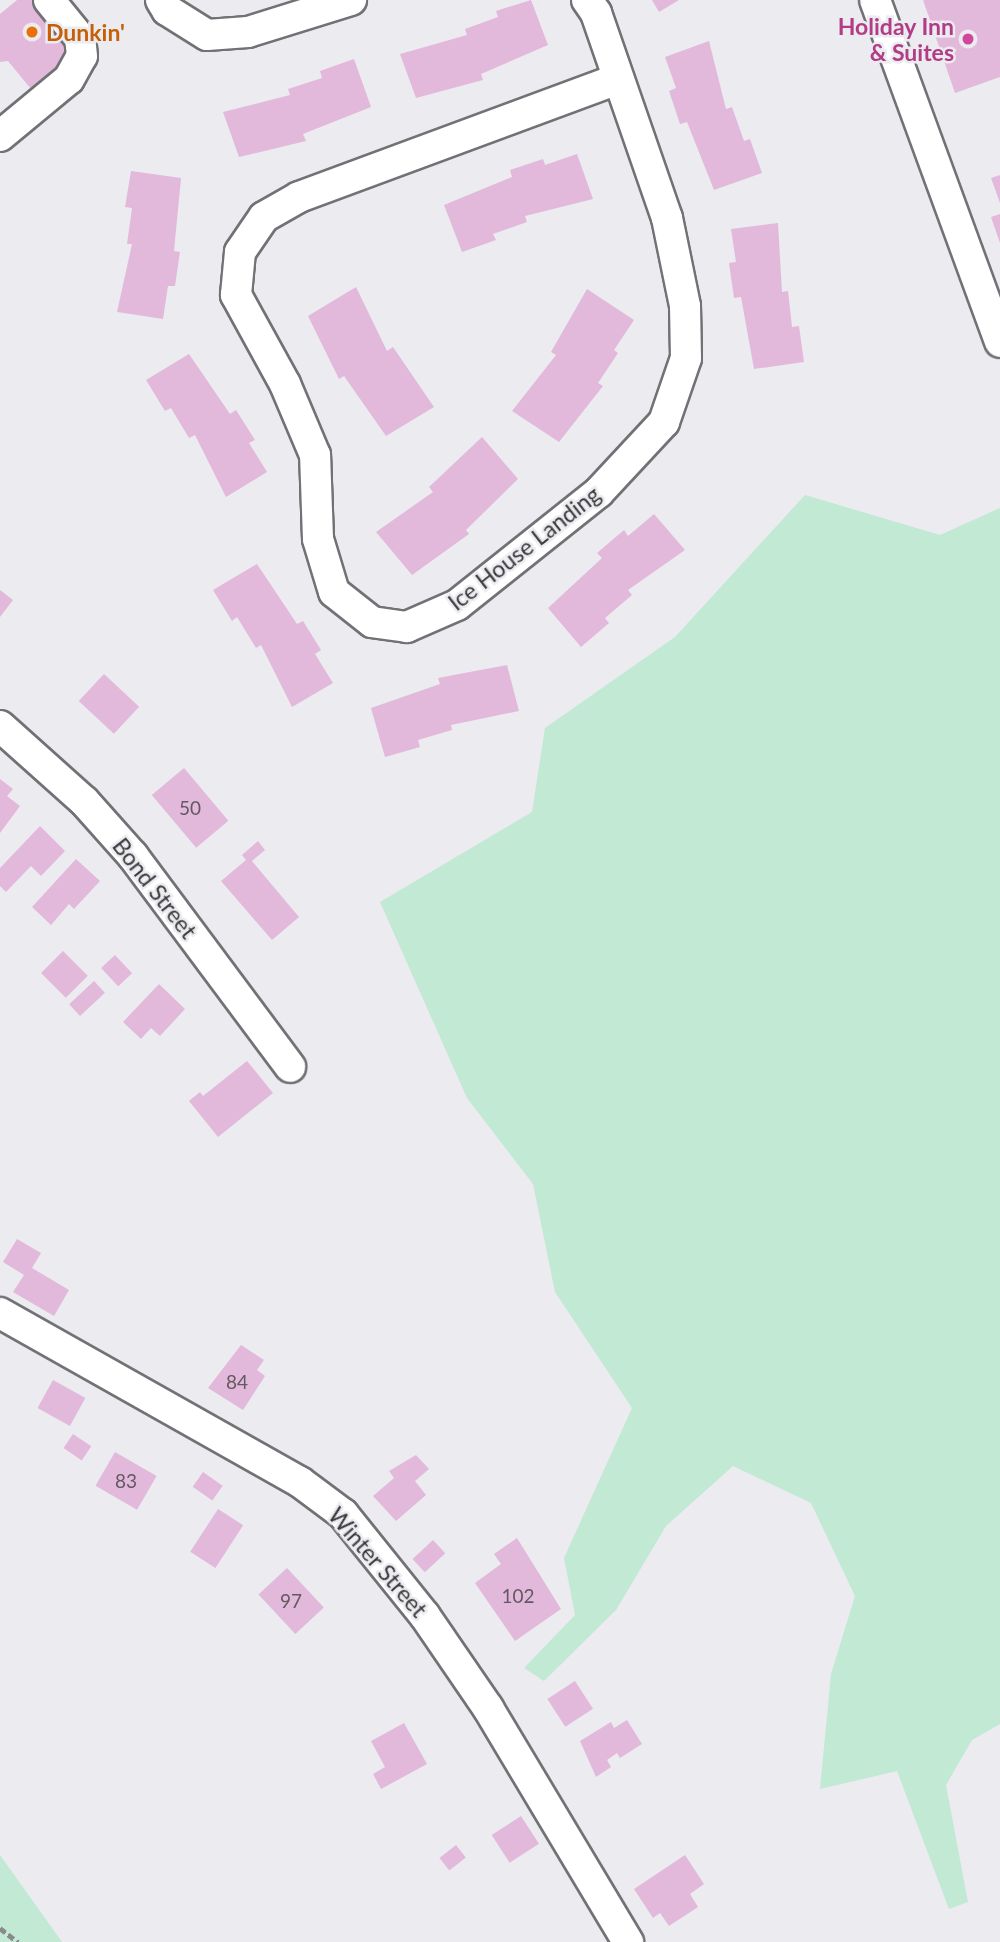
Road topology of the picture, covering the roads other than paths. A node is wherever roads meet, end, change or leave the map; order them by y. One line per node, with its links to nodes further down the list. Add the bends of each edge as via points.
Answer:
1 (49, 0): 7 (street, via 80,38 82,56 69,79)
2 (161, 0): 3 (street, via 167,10 207,35 248,32)
3 (351, 0)
4 (587, 0): 6 (street, Ice House Landing, via 596,13)
5 (875, 0): 8 (street)
6 (616, 80): 6 (street, Ice House Landing, via 667,218 685,306 686,358 664,422 599,492 457,605 407,627 372,622 334,592 318,539 315,455 285,384 236,295 240,252 264,217 299,197)
7 (0, 136)
8 (997, 325)
9 (0, 726): 10 (street, Bond Street, via 84,801 133,856)
10 (290, 1067)
11 (0, 1313): 12 (street, Winter Street, via 300,1482 344,1514 425,1616 488,1708)
12 (628, 1942)

